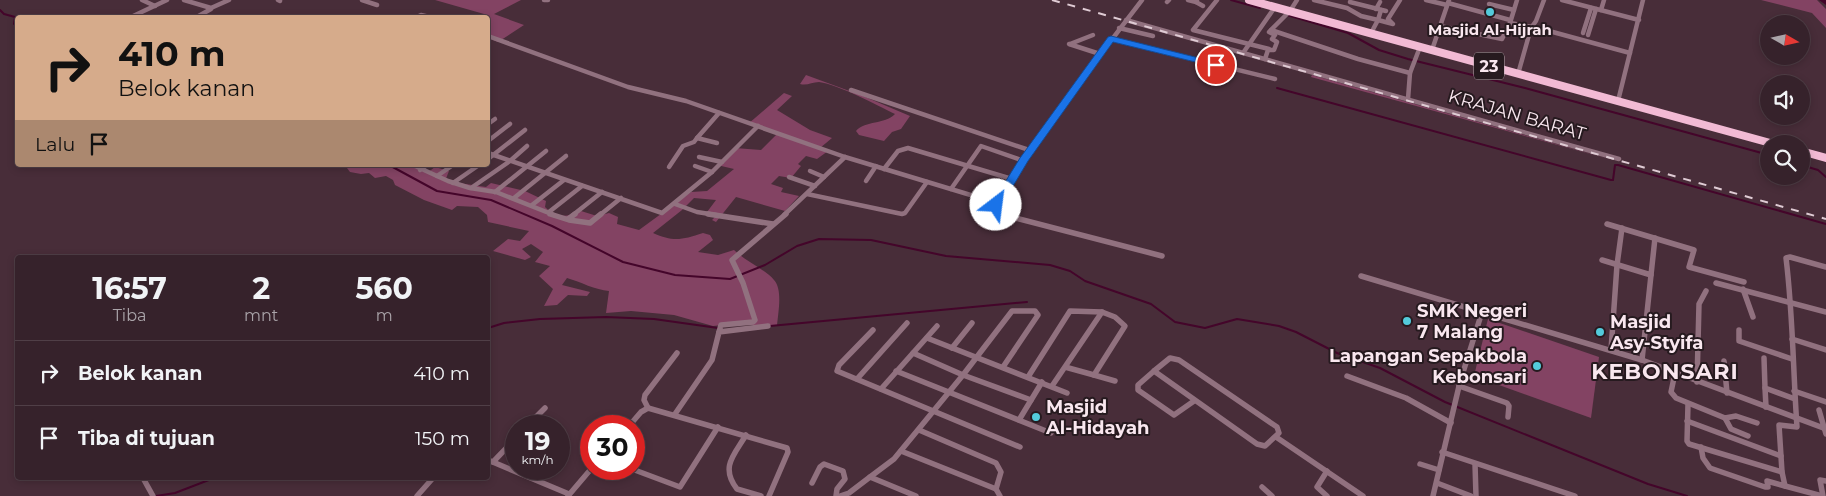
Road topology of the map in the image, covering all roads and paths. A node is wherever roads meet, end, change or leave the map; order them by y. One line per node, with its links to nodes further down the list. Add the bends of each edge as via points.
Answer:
1 (142, 0): 28 (street)
2 (167, 0): 28 (street)
3 (184, 0): 30 (street)
4 (229, 0): 30 (street)
5 (362, 0): 27 (street)
6 (544, 0): 7 (street)
7 (548, 0)
8 (1142, 0): 40 (street)
9 (1188, 0): 21 (street)
10 (1217, 0): 48 (street, via 1194,30)
11 (1249, 0): 34 (highway, 23)
12 (1297, 0): 37 (street)
13 (1314, 0): 22 (street)
14 (1400, 0): 41 (street, via 1388,19 1393,24)
15 (1426, 0): 25 (street)
16 (1517, 0): 35 (street)
17 (1544, 0): 46 (street, via 1536,22)
18 (1562, 0): 33 (street)
19 (1604, 0): 33 (street)
20 (1643, 0): 43 (street)
21 (1196, 1): 29 (street)
22 (1331, 2): 41 (street)
23 (1350, 2): 31 (street)
24 (1380, 2): 31 (street)
25 (1448, 3): 42 (street); 44 (street)
26 (1489, 4): 35 (street)
27 (378, 5)
28 (155, 6): 38 (street)
29 (1203, 6)
30 (211, 8): 39 (street)
31 (1378, 9): 36 (street); 41 (street)
32 (1496, 9): 42 (street, via 1500,16)
33 (1596, 9): 43 (street); 50 (street)
34 (1273, 10): 37 (highway, 23); 56 (street)
35 (1514, 10): 42 (street)
36 (1386, 11)
37 (1287, 14): 47 (street); 49 (highway, 23)
38 (136, 15)
39 (200, 15)
40 (1126, 20): 45 (street); 55 (street, KRAJAN BARAT)
41 (1378, 20): 49 (street)
42 (1510, 20): 44 (street, via 1502,39); 46 (street)
43 (1639, 20): 61 (street)
44 (1440, 26): 59 (street)
45 (1119, 28): 52 (street); 54 (street)
46 (1530, 28): 61 (street); 65 (street)
47 (1271, 30): 58 (street, via 1269,32 1275,35 1272,39 1277,42 1274,50); 64 (street)
48 (1200, 32): 55 (street); 56 (street)
49 (1371, 33): 57 (highway, 23)
50 (1586, 34)
51 (1093, 35): 62 (street, via 1070,44)
52 (1153, 36)
53 (490, 37): 70 (street, via 628,87 686,101)
54 (1111, 39): 62 (street); 66 (street)
55 (1195, 39): 60 (street, KRAJAN BARAT)
56 (1248, 45): 58 (street); 60 (street)
57 (1420, 47): 59 (highway, 23); 64 (street)
58 (1269, 50): 63 (street)
59 (1432, 50): 65 (highway, 23)
60 (1243, 53): 63 (street, KRAJAN BARAT)
61 (1630, 53): 69 (street)
62 (1100, 54): 84 (street)
63 (1265, 59): 68 (street, KRAJAN BARAT)
64 (1410, 73): 68 (street)
65 (1518, 74): 69 (highway, 23)
66 (1275, 79)
67 (851, 90): 76 (street)
68 (1408, 99): 91 (street, KRAJAN BARAT)
69 (1618, 101): 79 (highway, 23)
70 (719, 114): 74 (street); 77 (street)
71 (495, 118): 72 (street)
72 (490, 122)
73 (510, 124): 78 (street)
74 (758, 126): 89 (street); 94 (street)
75 (525, 130): 85 (street)
76 (988, 136): 82 (street); 84 (street)
77 (697, 138): 80 (street); 95 (street, via 683,146)
78 (490, 139)
79 (1760, 140)
80 (717, 142)
81 (527, 146): 92 (street)
82 (981, 146): 93 (street); 98 (street)
83 (546, 151): 103 (street)
84 (1032, 151): 93 (street)
85 (490, 154): 92 (street)
86 (1810, 154): 90 (highway)
87 (566, 156): 108 (street)
88 (699, 156): 94 (street)
89 (845, 157): 97 (street); 111 (street)
90 (1826, 158)
91 (1619, 159)
92 (510, 161): 103 (street); 119 (street)
93 (1024, 161): 112 (street)
94 (722, 162): 106 (street)
95 (669, 166)
96 (695, 166): 106 (street)
97 (876, 166): 104 (street); 114 (street)
98 (967, 166): 104 (street, via 906,148 898,151); 112 (street); 120 (street)
99 (416, 167): 105 (street)
100 (424, 167): 105 (street)
101 (449, 167): 109 (street)
102 (476, 167): 116 (street)
103 (527, 167): 108 (street); 121 (street)
104 (884, 169): 115 (street)
105 (420, 170): 109 (street)
106 (712, 172): 127 (street)
107 (810, 172): 111 (street)
108 (546, 173): 113 (street); 124 (street)
109 (437, 176): 116 (street)
110 (789, 177): 118 (street)
111 (824, 177): 118 (street)
112 (1012, 179): 126 (street)
113 (564, 180): 117 (street); 128 (street)
114 (866, 181)
115 (927, 182): 120 (street); 123 (street, via 902,214)
116 (453, 183): 119 (street)
117 (582, 186): 122 (street); 129 (street)
118 (815, 186): 123 (street)
119 (471, 189): 121 (street)
120 (951, 190): 126 (street)
121 (495, 192): 124 (street)
122 (602, 192): 125 (street); 130 (street)
123 (807, 194): 131 (street)
124 (514, 198): 128 (street)
125 (621, 198): 127 (street, via 661,213); 130 (street, via 590,224)
126 (996, 203): 135 (street, via 1012,217)
127 (675, 204): 131 (street, via 697,212)
128 (532, 205): 129 (street)
129 (549, 212): 130 (street)
130 (568, 220)
131 (773, 224): 154 (street, via 734,257 733,263 755,320)
132 (1606, 224): 133 (street)
133 (1622, 228): 134 (street); 137 (street)
134 (1655, 238): 139 (street); 141 (street, via 1694,250 1691,268)
135 (1162, 256)
136 (1602, 260): 137 (street)
137 (1617, 264): 139 (street); 160 (street)
138 (1826, 267): 145 (street, via 1786,258)
139 (1652, 275): 167 (street)
140 (1361, 276): 147 (street)
141 (1744, 282)
142 (1716, 283): 143 (street)
143 (1743, 290): 145 (street); 149 (street)
144 (1706, 291): 181 (street, via 1698,305)
145 (1792, 302): 148 (street); 158 (street)
146 (1102, 312): 170 (street); 174 (street, via 1125,326); 176 (street, via 1070,311)
147 (1482, 312): 160 (street); 183 (street)
148 (1826, 312)
149 (1753, 317)
150 (907, 323): 178 (street)
151 (972, 323): 159 (street)
152 (768, 326): 154 (street)
153 (937, 326): 157 (street)
154 (719, 329): 200 (street, via 712,360)
155 (873, 330): 178 (street, via 837,369 841,374)
156 (1739, 330): 166 (street, via 1739,341)
157 (927, 338): 159 (street); 163 (street)
158 (1792, 339): 161 (street); 166 (street)
159 (952, 348): 164 (street)
160 (1611, 350): 167 (street)
161 (1826, 350)
162 (676, 353): 197 (street, via 645,395)
163 (912, 353): 171 (street); 175 (street)
164 (977, 358): 169 (street); 169 (street, via 1012,312 1035,311 1038,315); 175 (street)
165 (1764, 358): 184 (street)
166 (1792, 359): 186 (street)
167 (1642, 360): 173 (street)
168 (1724, 361): 189 (street)
169 (1003, 367): 176 (street)
170 (1065, 367): 174 (street); 182 (street)
171 (896, 371): 185 (street); 187 (street)
172 (1154, 371): 192 (street); 192 (street, via 1138,385 1138,390 1174,415); 216 (street, via 1170,358 1175,358 1277,427 1279,433)
173 (1675, 373): 181 (street); 194 (street, via 1671,392)
174 (1094, 375): 179 (street)
175 (963, 376): 187 (street); 191 (street)
176 (1028, 376): 180 (street)
177 (1347, 376): 208 (street, via 1406,398)
178 (857, 379): 185 (street)
179 (1115, 381)
180 (1042, 382): 182 (street); 191 (street)
181 (1698, 382): 189 (street)
182 (1052, 386): 188 (street)
183 (1459, 386): 203 (street, via 1504,401 1509,406); 208 (street)
184 (1765, 388): 190 (street); 195 (street)
185 (881, 389): 199 (street)
186 (1794, 390): 190 (street); 193 (street)
187 (948, 393): 199 (street); 206 (street)
188 (1067, 393)
189 (1727, 393): 195 (street)
190 (1795, 399): 205 (street)
191 (1031, 400): 206 (street)
192 (1194, 401): 216 (street, via 1260,446 1266,446)
193 (1826, 402)
194 (1688, 404): 204 (street); 207 (street)
195 (1766, 407): 205 (street)
196 (545, 408): 201 (street)
197 (648, 408): 200 (street); 202 (street)
198 (1819, 410): 212 (street)
199 (934, 412): 211 (street); 217 (street)
200 (676, 414): 210 (street)
201 (538, 415)
202 (638, 415)
203 (1508, 417)
204 (1725, 418): 209 (street, via 1736,416); 215 (street, via 1731,429)
205 (1796, 418): 212 (street); 222 (street, via 1797,428 1779,425)
206 (1019, 420): 213 (street)
207 (1687, 421): 218 (street, via 1688,442); 222 (street)
208 (1451, 423): 221 (street)
209 (1756, 424)
210 (718, 427): 214 (street); 229 (street, via 680,488)
211 (919, 430): 220 (street); 239 (street, via 996,463 1001,472)
212 (1826, 431)
213 (1051, 433)
214 (746, 435): 245 (street, via 728,467 732,484 737,489); 246 (street, via 780,444 788,450)
215 (1748, 436)
216 (1276, 437): 227 (street)
217 (1020, 447)
218 (1700, 447): 228 (street); 237 (street, via 1705,462 1713,470 1765,487 1768,487 1767,481)
219 (505, 448): 223 (street)
220 (901, 451): 230 (street, via 889,465); 239 (street)
221 (1442, 452): 225 (street); 226 (street)
222 (1781, 456): 228 (street)
223 (490, 461): 242 (street)
224 (1420, 464): 226 (street)
225 (1475, 464): 255 (street); 256 (street)
226 (1439, 470): 236 (street)
227 (1326, 471): 251 (street, via 1317,485); 252 (street)
228 (1782, 472): 237 (street)
229 (645, 474)
230 (870, 477): 240 (street); 241 (street)
231 (144, 480): 243 (street)
232 (431, 480): 244 (street)
233 (581, 480): 242 (street)
234 (1826, 481): 257 (street, via 1820,480)
235 (812, 483): 247 (street, via 824,464 843,471 845,476)
236 (1437, 483): 253 (street); 254 (street)
237 (1786, 486): 257 (street)
238 (1262, 487): 250 (street)
239 (996, 489): 249 (street)
240 (848, 494): 247 (street)
241 (905, 494): 248 (street)
242 (568, 495)
243 (153, 496)
244 (417, 496)
245 (761, 496)
246 (769, 496)
247 (838, 496)
248 (916, 496)
249 (1000, 496)
250 (1272, 496)
251 (1327, 496)
252 (1363, 496)
253 (1433, 496)
254 (1471, 496)
255 (1476, 496)
256 (1575, 496)
257 (1822, 496)

